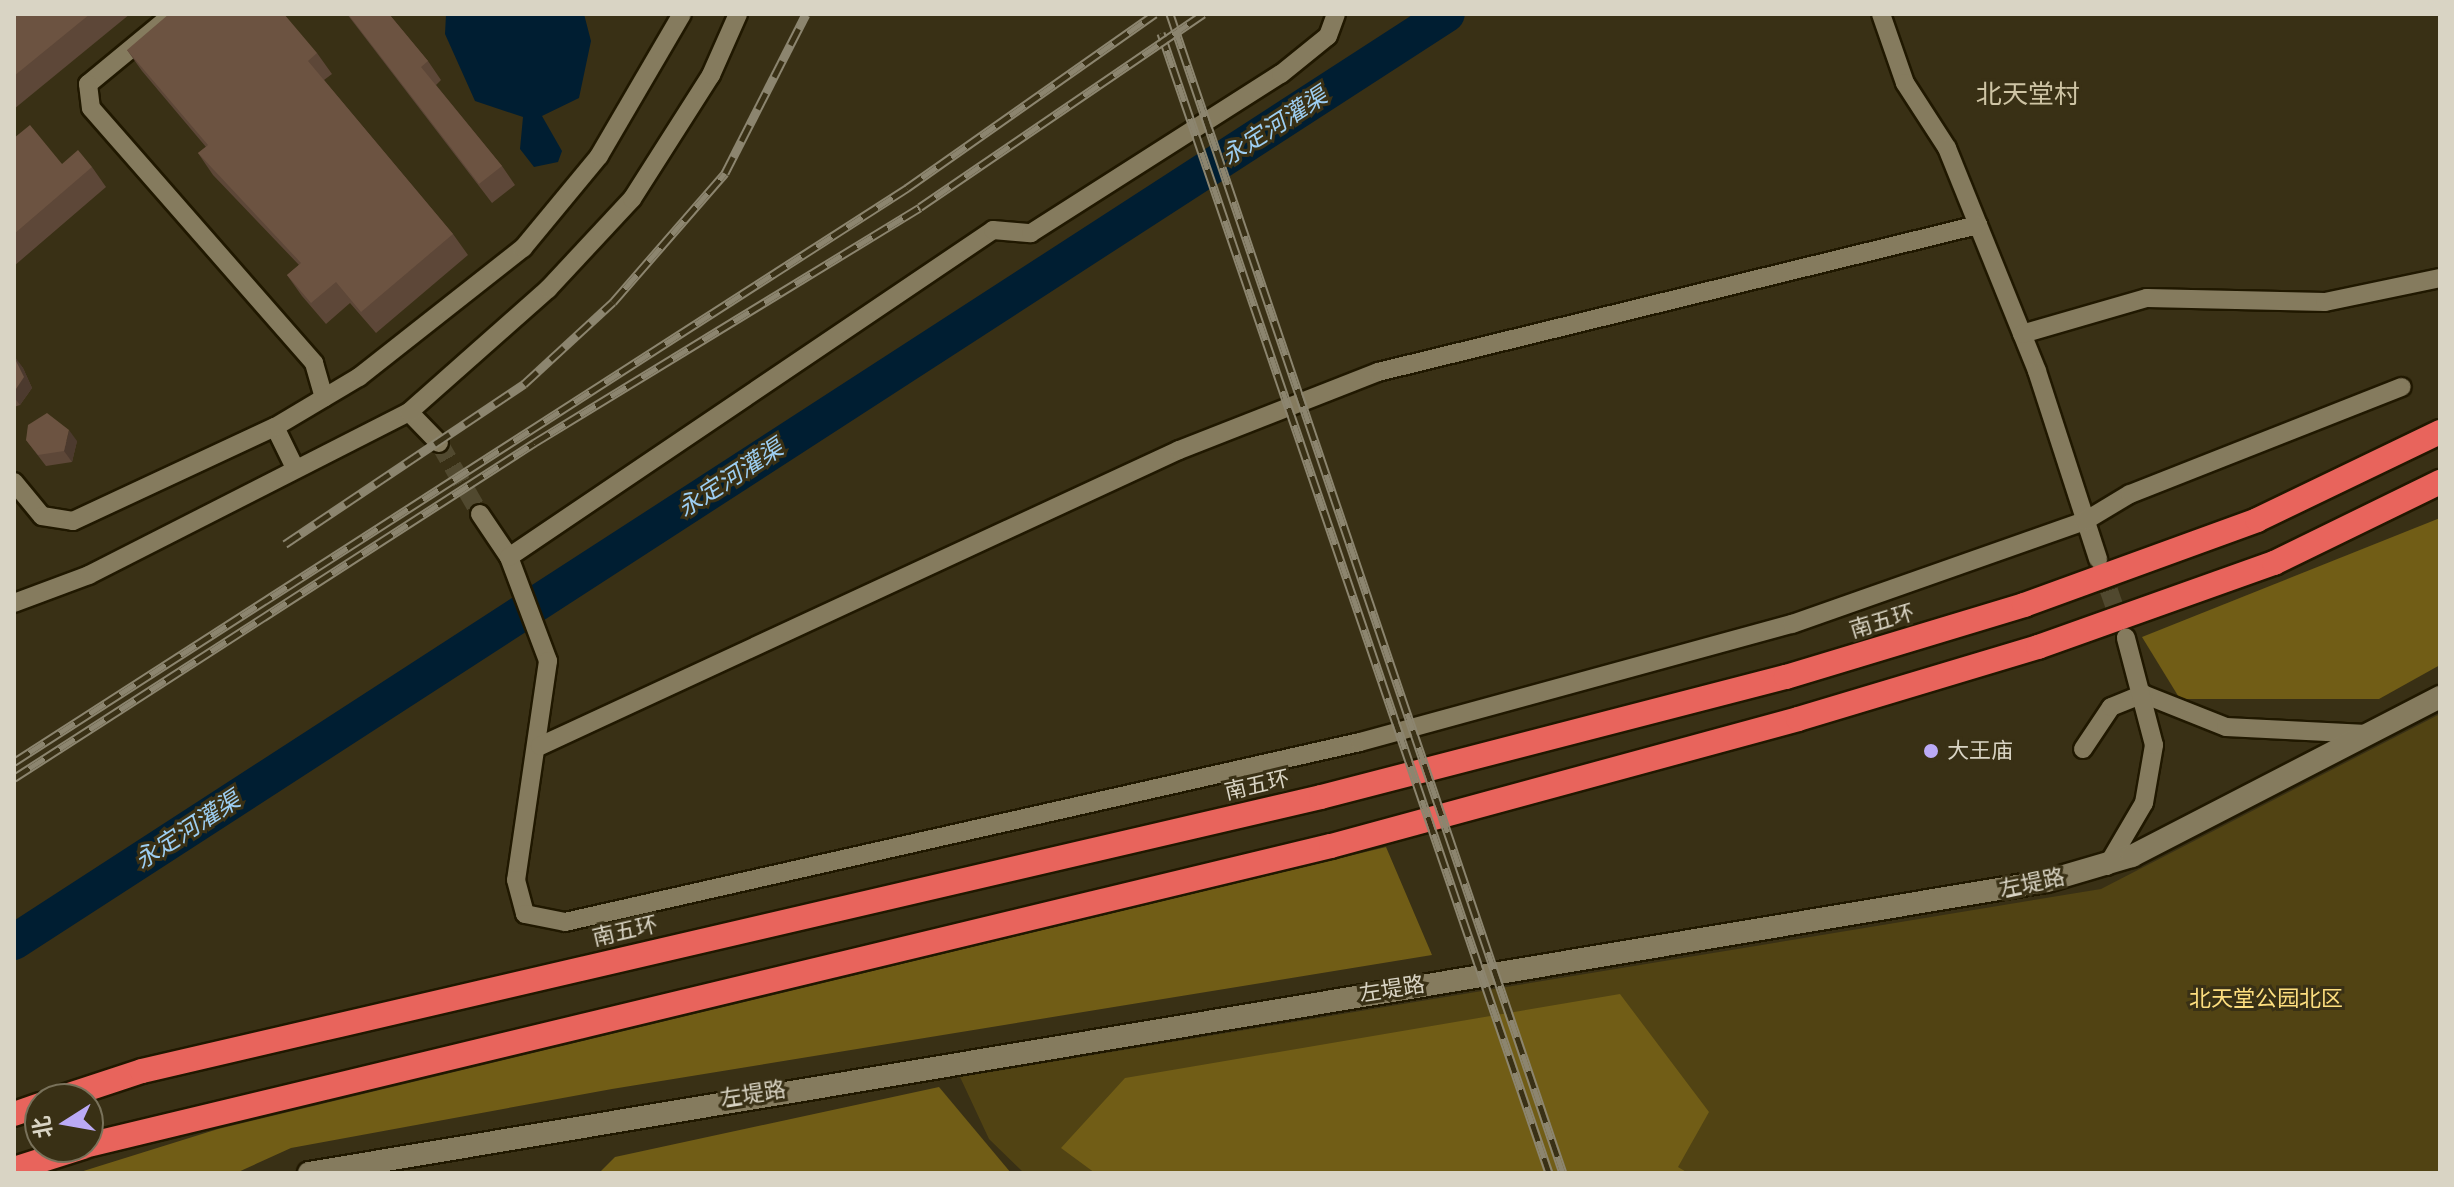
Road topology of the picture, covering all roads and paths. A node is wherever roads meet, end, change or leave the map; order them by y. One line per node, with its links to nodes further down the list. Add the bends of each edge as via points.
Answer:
1 (173, 14): 10 (street, via 88,84 91,108 314,363)
2 (682, 14): 10 (street, via 599,156 523,248)
3 (738, 14): 11 (street, via 711,75 632,199 548,289)
4 (1336, 14): 20 (street, via 1328,36 1281,74 1031,233 993,230)
5 (1881, 14): 6 (street, via 1905,83 1947,148)
6 (1978, 225): 8 (street); 27 (street, via 1378,372 1179,450)
7 (2440, 278): 8 (street, via 2325,302 2147,298)
8 (2022, 334): 19 (street)
9 (2402, 387): 19 (street, via 2130,494)
10 (324, 398): 12 (street)
11 (409, 412): 14 (street); 15 (street)
12 (275, 427): 15 (street); 16 (street, via 73,521 42,516)
13 (2440, 432): 30 (highway, 南五环, via 2257,520 2024,605 1786,677 1321,797)
14 (439, 443)
15 (295, 468): 22 (street, via 89,575)
16 (14, 482)
17 (2440, 482): 31 (highway, via 2274,563 2038,647 1798,719 1331,846)
18 (480, 514): 20 (street)
19 (2085, 521): 21 (street); 27 (street, via 1792,624 1360,742 565,922 525,914 516,880 518,828)
20 (510, 558): 27 (street, via 544,639)
21 (2098, 559)
22 (14, 603)
23 (2126, 638): 24 (street)
24 (2143, 694): 26 (street, via 2226,727); 28 (street, via 2111,707); 29 (street, via 2152,719 2152,771 2130,832)
25 (2440, 697): 26 (main road, 左堤路)
26 (2367, 734): 29 (main road, 左堤路)
27 (540, 746)
28 (2083, 749)
29 (2107, 866): 32 (main road, 左堤路, via 1986,893)
30 (104, 1084)
31 (104, 1141)
32 (309, 1173)

